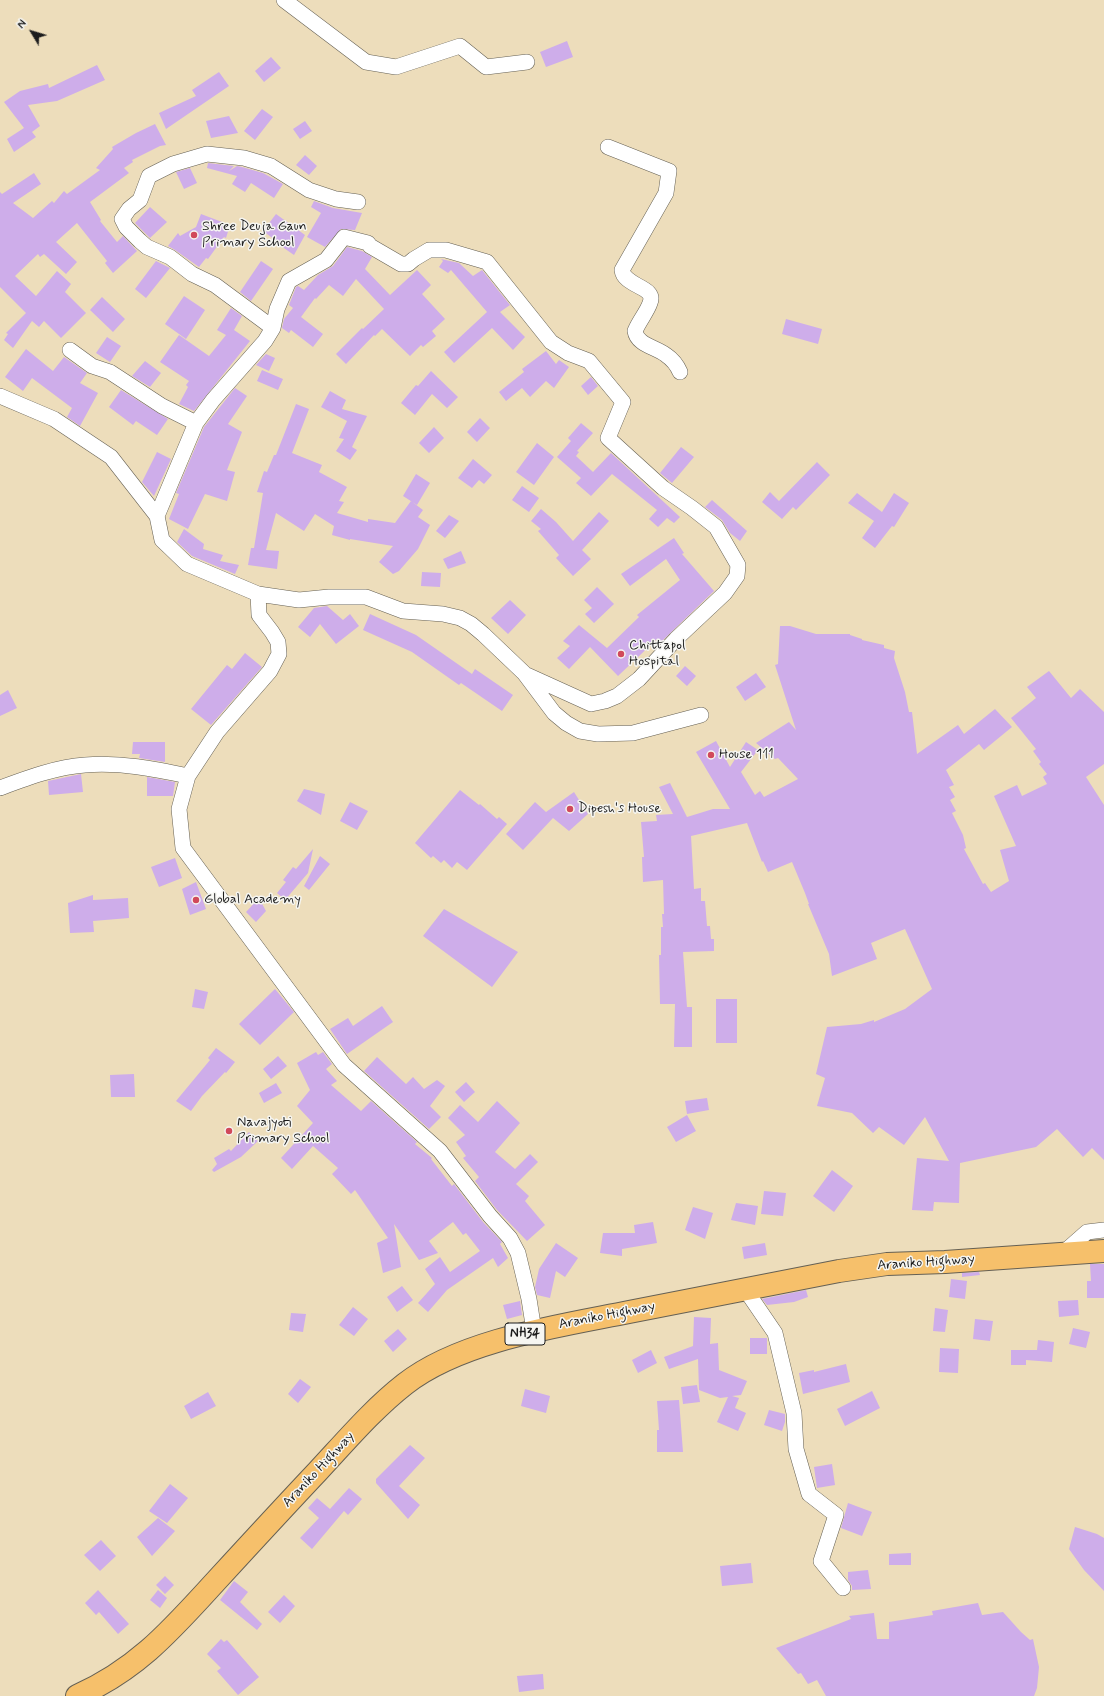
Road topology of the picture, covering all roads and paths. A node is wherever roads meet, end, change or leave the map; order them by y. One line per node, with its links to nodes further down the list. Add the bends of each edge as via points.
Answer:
1 (284, 0): 2 (street, via 366,62 396,67 460,46 486,67)
2 (527, 62)
3 (608, 147): 7 (street, via 669,171 666,193 622,270 626,280 651,295 651,301 635,331 636,335 640,341 666,355 677,365)
4 (358, 202): 5 (street, via 336,199 309,190 271,166 244,158 206,154 173,164 149,176 140,200 122,218 126,227 147,247 170,257 192,274 215,285)
5 (272, 328): 9 (street, via 265,341); 12 (street, via 288,281 326,260 344,237 368,243 401,264 408,264 429,250 446,250 487,262 551,342 568,353 589,361 623,402 608,438 663,488 716,527 738,565 737,576 725,593 676,639 639,679 617,696 591,704)
6 (70, 350): 9 (street, via 92,366 110,372 162,406)
7 (680, 372)
8 (0, 396): 10 (street, via 54,419 111,457)
9 (196, 423): 10 (street)
10 (157, 516): 11 (street, via 162,540 187,564)
11 (258, 594): 12 (street, via 300,600 366,597 403,611 460,618 483,634); 14 (street, via 258,614 278,642 279,654 270,671 217,732)
12 (524, 673): 13 (street, via 554,713 580,731 598,734 633,733)
13 (701, 715)
14 (188, 776): 15 (street, via 153,768 84,765 46,772); 20 (street, via 179,809 183,848 344,1065 440,1151 510,1238 520,1261)
15 (0, 788)
16 (1104, 1230): 18 (street, via 1087,1232)
17 (1104, 1251): 18 (highway, Araniko Highway / NH34)
18 (1062, 1254): 19 (highway, Araniko Highway / NH34, via 887,1264)
19 (745, 1289): 20 (highway, Araniko Highway / NH34); 21 (street, via 775,1334 794,1414 796,1449 809,1494 836,1515 821,1561)
20 (534, 1331): 22 (highway, Araniko Highway / NH34, via 454,1356 406,1383 347,1439 160,1641 125,1670)
21 (843, 1588)
22 (77, 1696)

